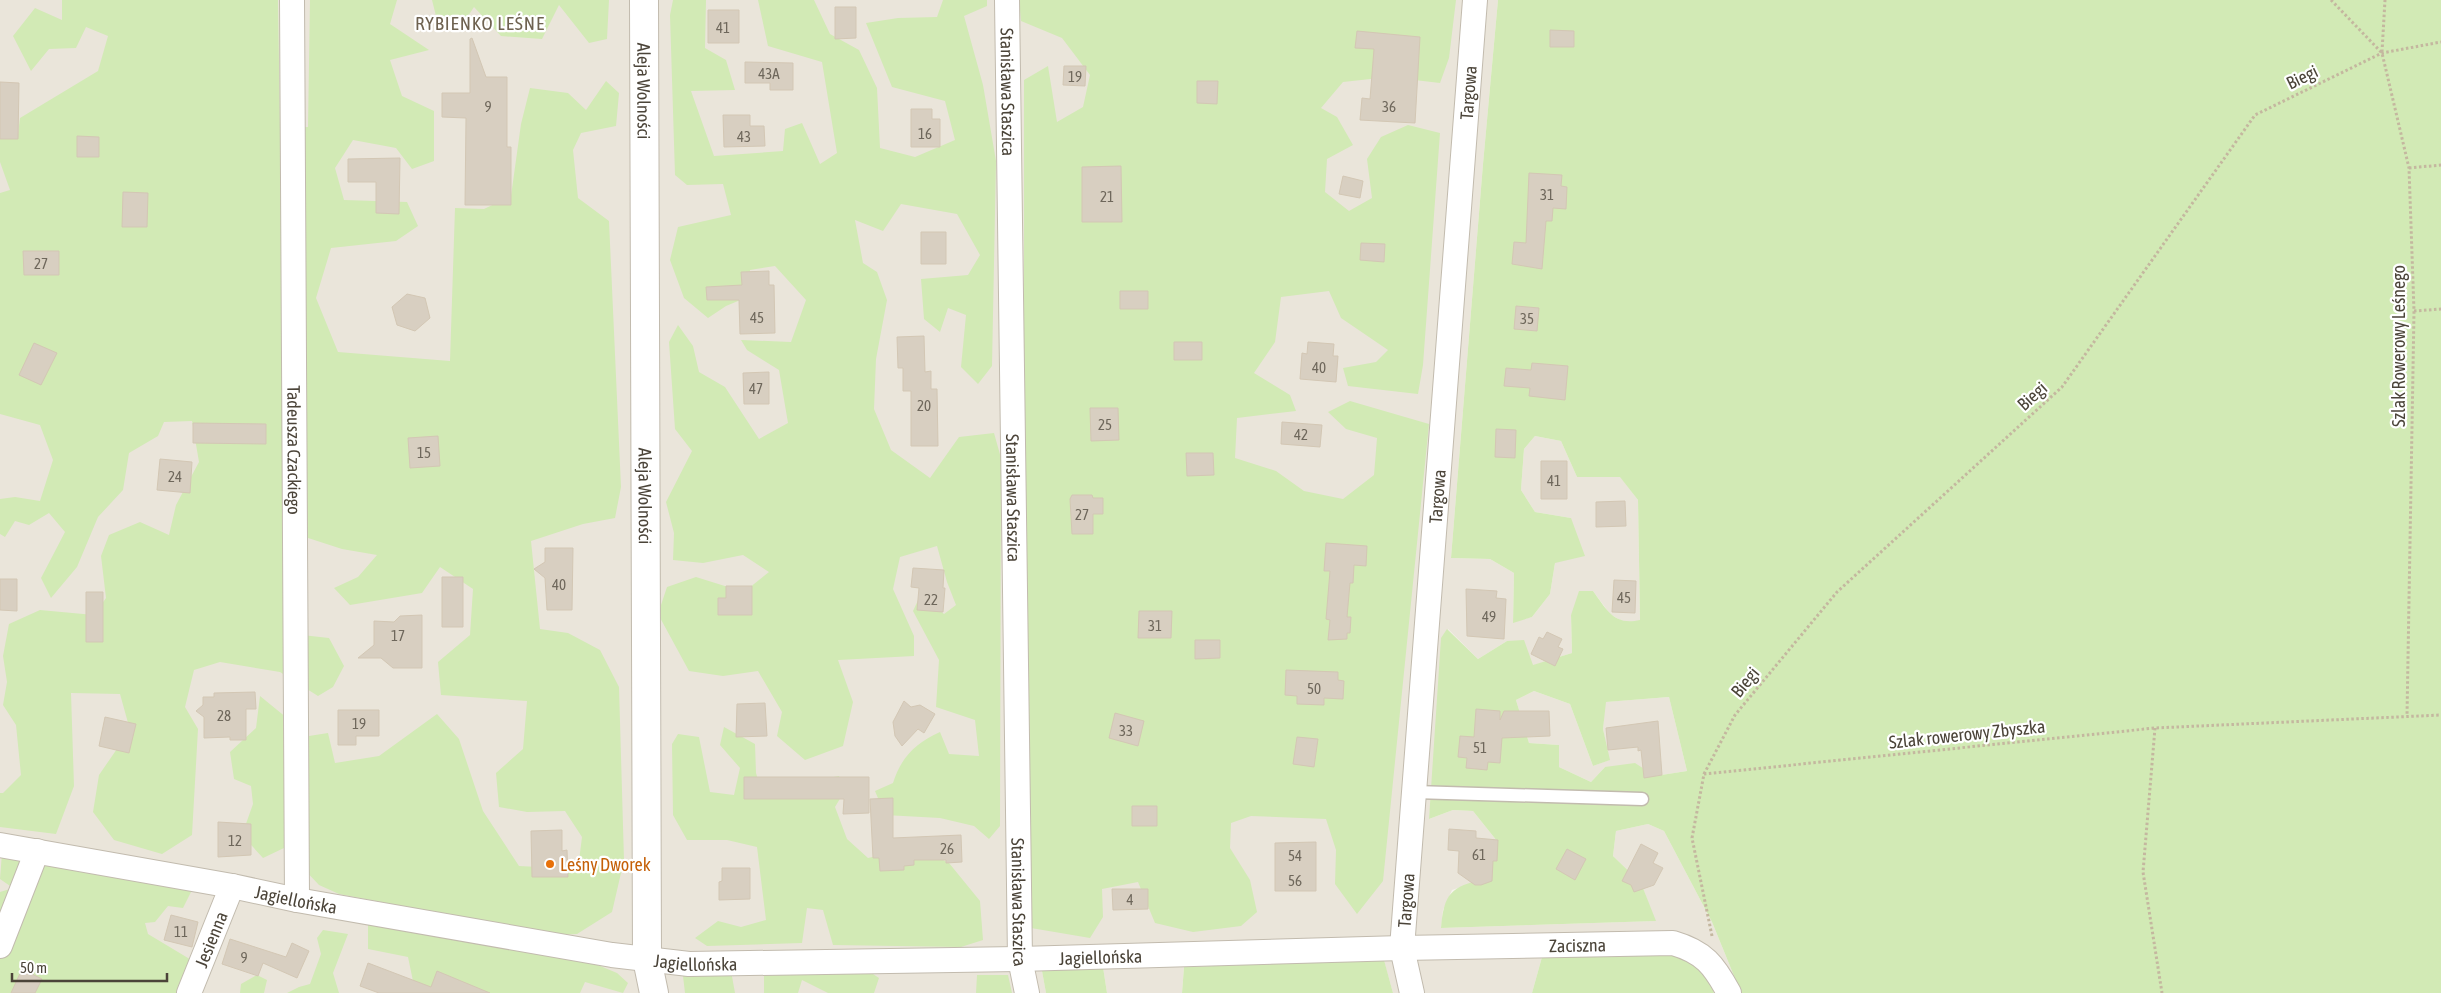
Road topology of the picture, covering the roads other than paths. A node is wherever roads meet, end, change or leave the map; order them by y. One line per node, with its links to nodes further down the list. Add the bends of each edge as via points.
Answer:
1 (292, 0): 10 (street, Tadeusza Czackiego)
2 (644, 0): 13 (street, Aleja Wolności)
3 (1007, 0): 14 (street, Stanisława Staszica)
4 (1475, 0): 5 (street, Targowa)
5 (1415, 792): 6 (lane); 12 (street, Targowa)
6 (1642, 800)
7 (0, 845): 8 (street, Jagiellońska)
8 (38, 851): 9 (street, Jagiellońska); 11 (street)
9 (232, 886): 10 (street, Jagiellońska); 15 (street, Jesienna)
10 (297, 900): 13 (street, Jagiellońska)
11 (0, 946)
12 (1402, 948): 14 (street, Jagiellońska); 18 (street, Targowa); 19 (street, Zaciszna, via 1673,943 1702,955)
13 (647, 959): 14 (street, Jagiellońska, via 688,964); 16 (street, Aleja Wolności)
14 (1020, 959): 17 (street, Stanisława Staszica)
15 (189, 993)
16 (654, 993)
17 (1027, 993)
18 (1412, 993)
19 (1729, 993)

